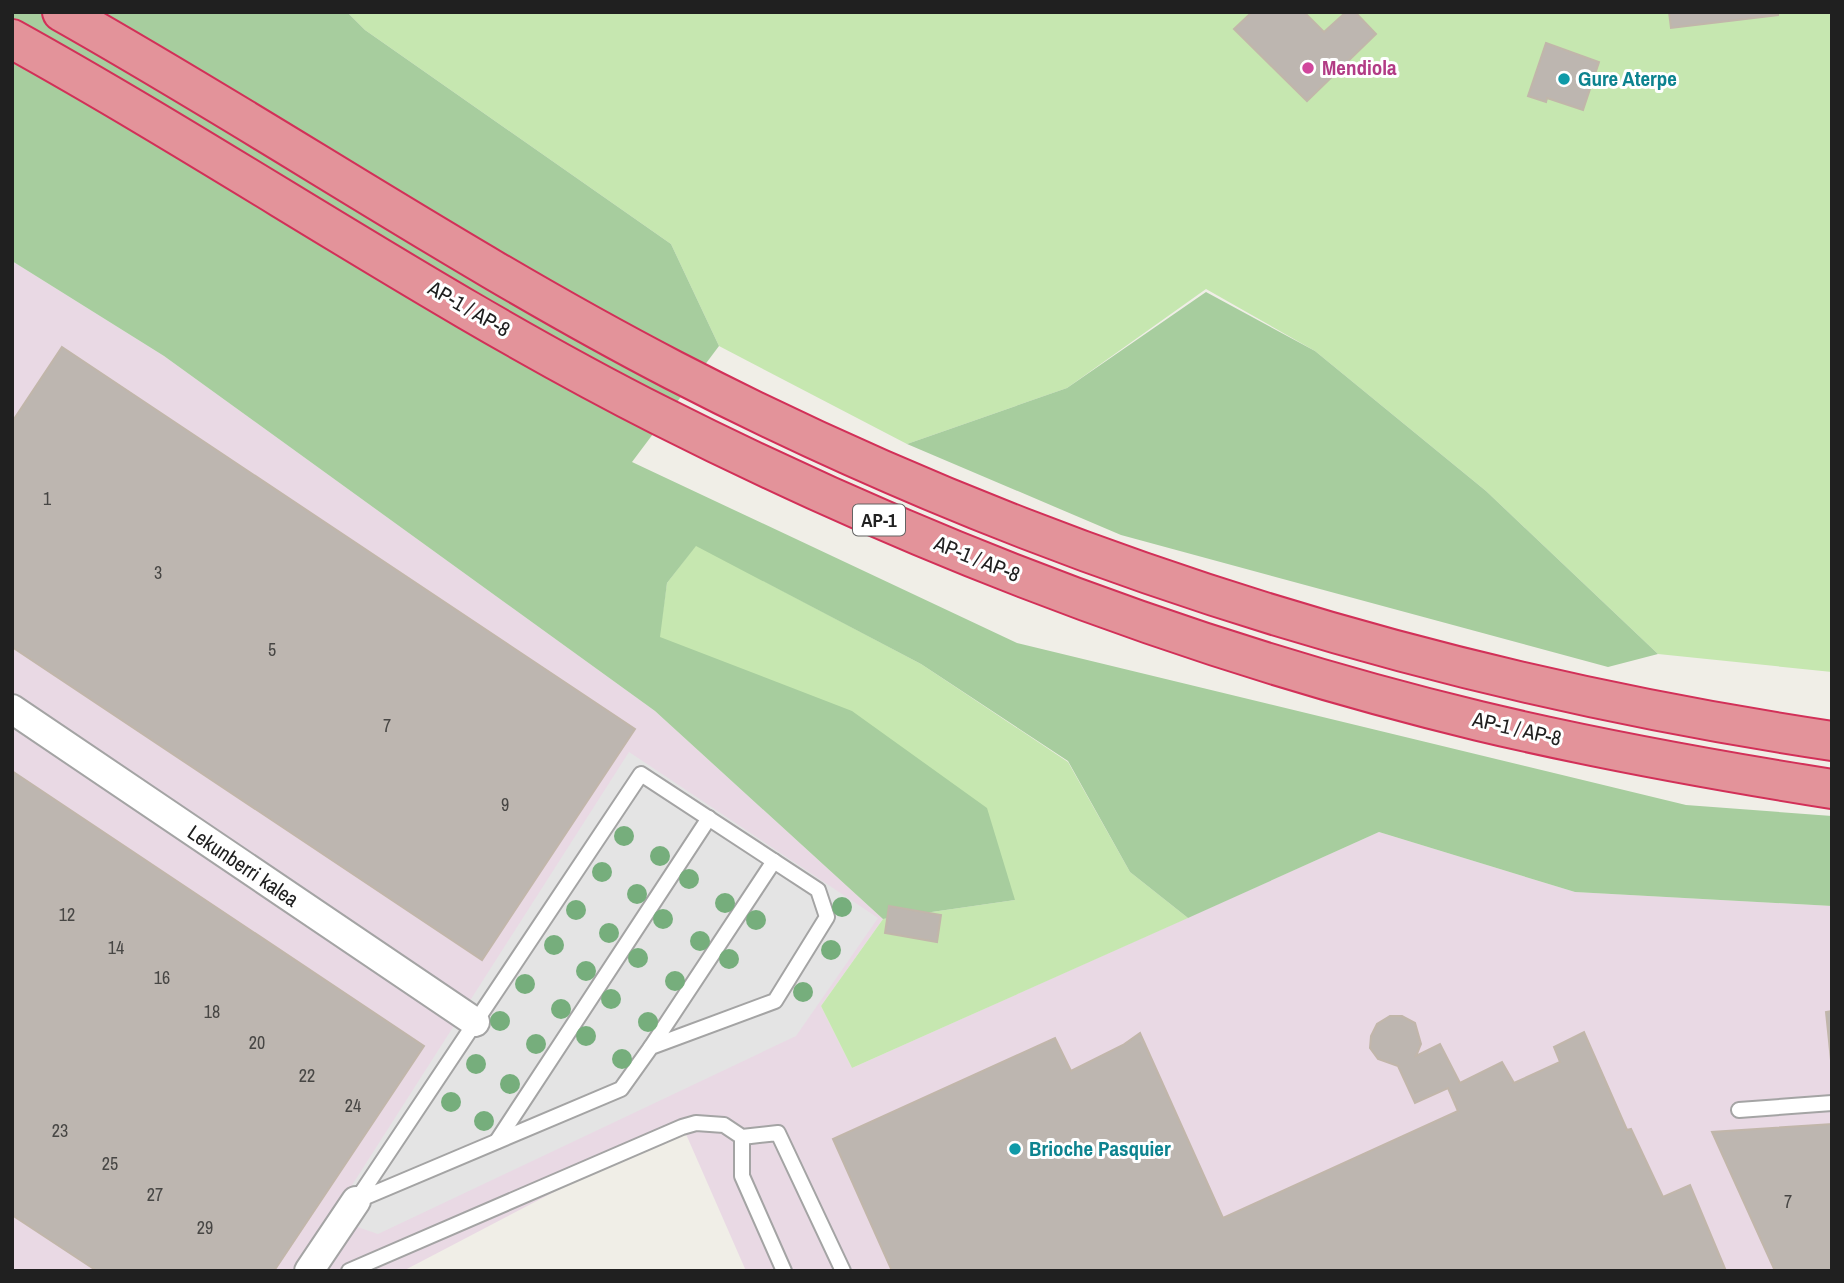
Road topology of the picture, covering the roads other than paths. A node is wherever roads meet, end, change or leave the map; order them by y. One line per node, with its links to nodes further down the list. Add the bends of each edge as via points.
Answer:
1 (62, 12): 4 (highway, AP-1, via 565,312 786,426 977,510 1132,569 1369,644 1611,703)
2 (12, 39): 5 (highway, AP-1 / AP-8 / AP-1, via 544,353 654,413 881,521 1115,612 1355,688 1601,748)
3 (12, 709): 8 (street, Lekunberri kalea)
4 (1832, 741)
5 (1832, 789)
6 (709, 818): 7 (lane); 8 (lane, via 641,774); 13 (lane)
7 (774, 861): 9 (lane); 9 (lane, via 818,890 827,917 775,1000)
8 (475, 1022): 14 (lane)
9 (651, 1047): 13 (lane, via 621,1089)
10 (1832, 1104): 11 (lane)
11 (1739, 1110)
12 (742, 1137): 16 (lane, via 724,1125 682,1127); 17 (lane, via 742,1176); 18 (lane, via 778,1133)
13 (497, 1141): 14 (lane)
14 (356, 1201): 15 (street)
15 (309, 1271)
16 (349, 1271)
17 (784, 1271)
18 (842, 1271)

